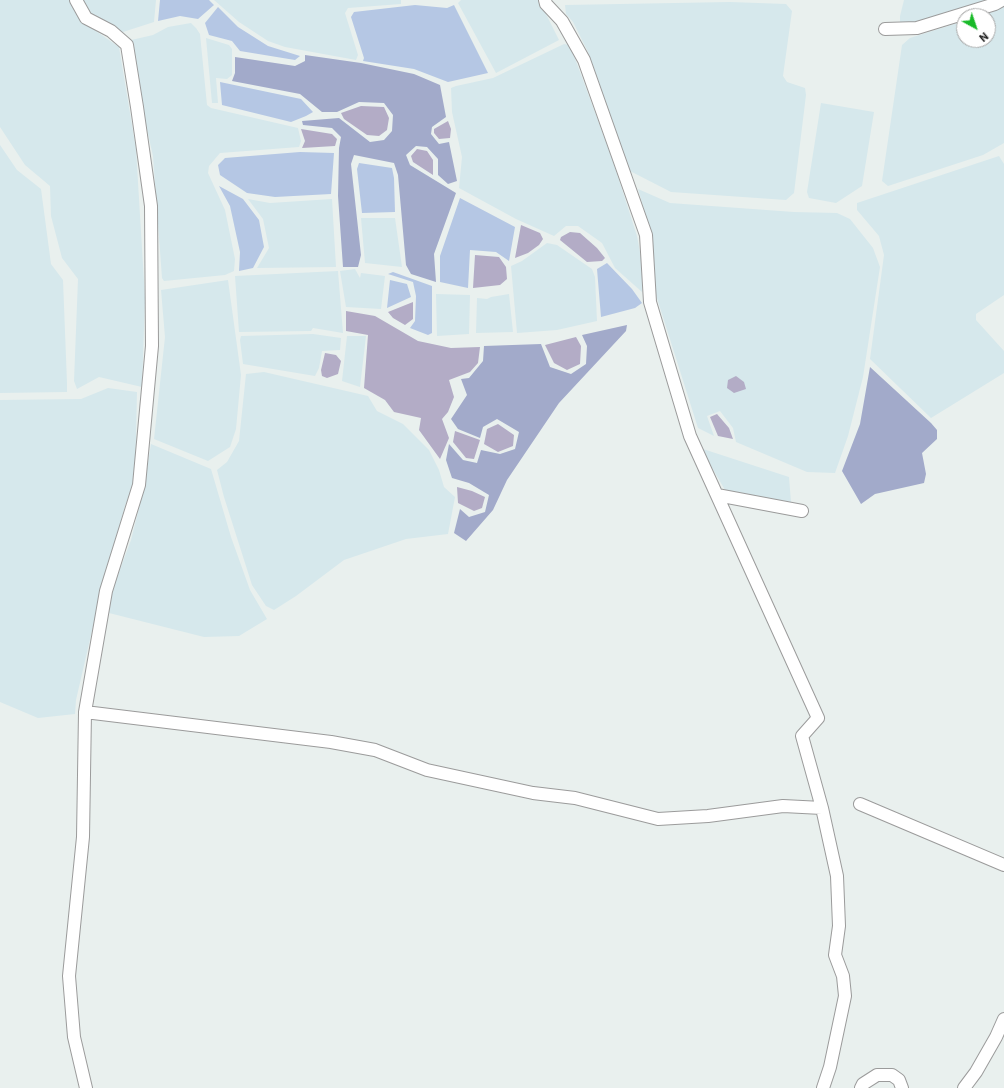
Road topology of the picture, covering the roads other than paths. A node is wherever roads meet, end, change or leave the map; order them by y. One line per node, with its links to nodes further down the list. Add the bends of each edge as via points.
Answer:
1 (76, 0): 7 (street, via 86,18 111,31 127,45 150,199 151,230 152,346 139,485 106,591)
2 (545, 0): 5 (street, via 562,21 584,60 646,235 650,302 690,436)
3 (1002, 0): 4 (street, via 917,28)
4 (885, 29)
5 (717, 495): 6 (street); 9 (street, via 818,718 802,736)
6 (802, 511)
7 (85, 712): 9 (street, via 331,742 375,750 427,770 533,793 575,798 658,819 708,816 783,806); 12 (street, via 83,837 69,976 74,1038)
8 (860, 804): 10 (street)
9 (822, 808): 13 (street, via 837,876 839,926 835,955 843,976 845,996)
10 (1004, 865)
11 (1004, 1019): 16 (street, via 996,1037)
12 (86, 1088)
13 (823, 1088)
14 (861, 1088): 15 (street, via 878,1075 892,1075 899,1080)
15 (902, 1088)
16 (964, 1088)

